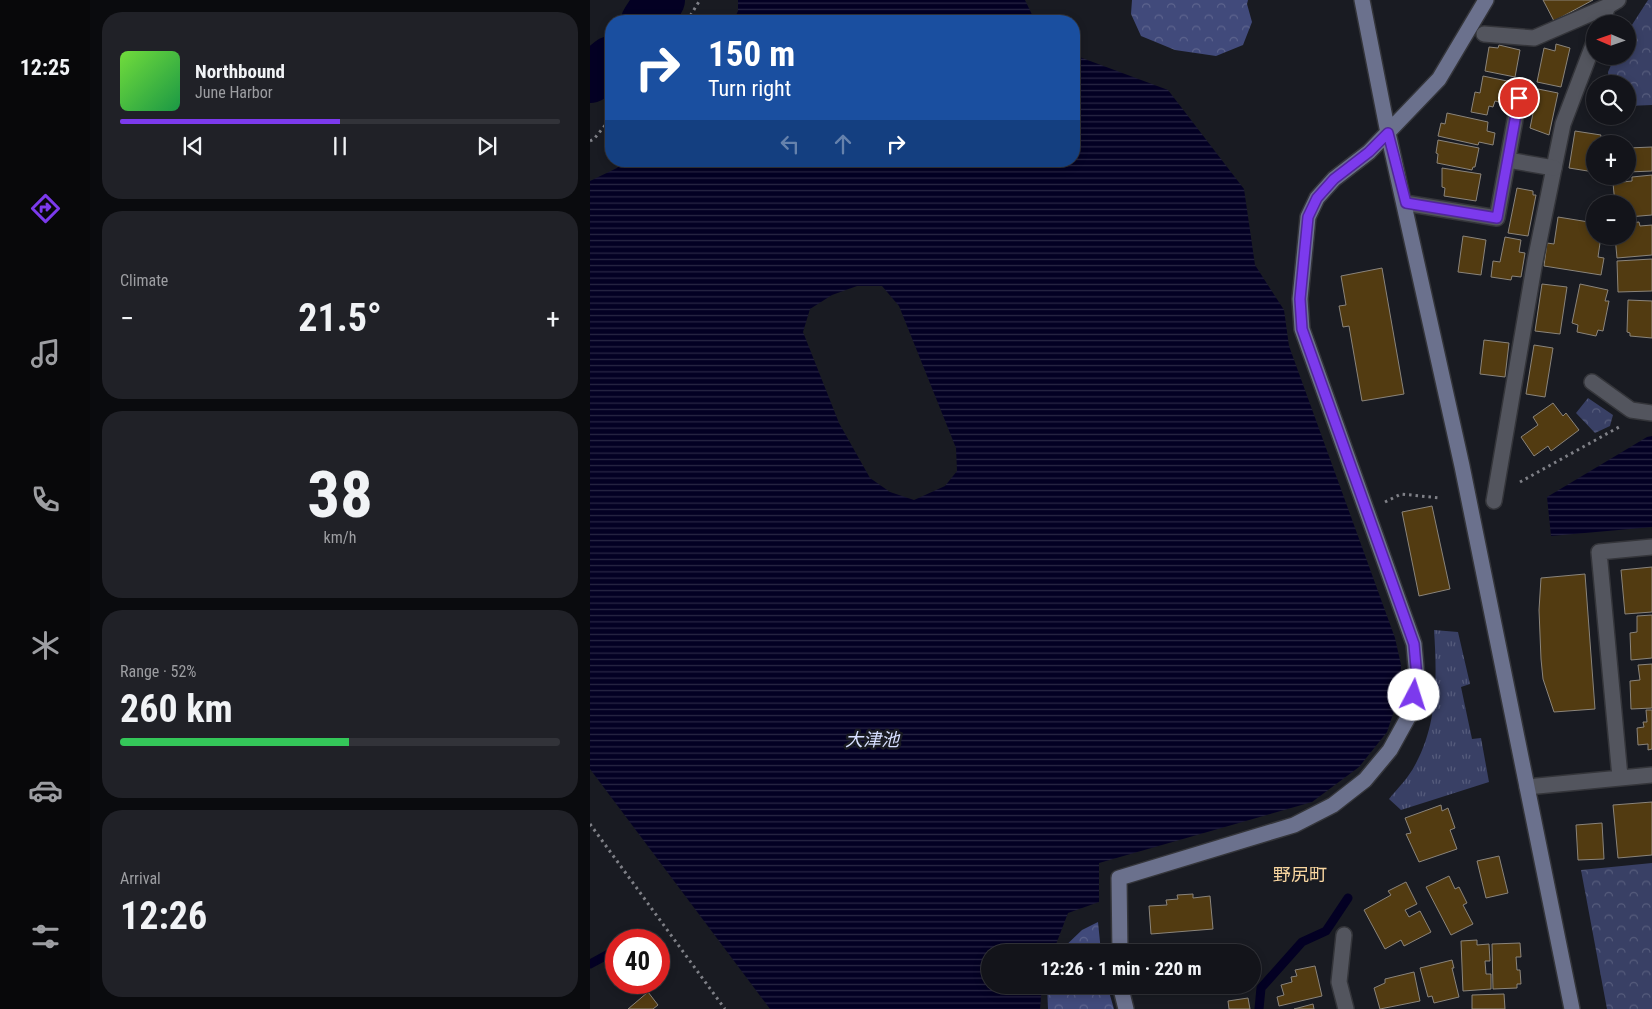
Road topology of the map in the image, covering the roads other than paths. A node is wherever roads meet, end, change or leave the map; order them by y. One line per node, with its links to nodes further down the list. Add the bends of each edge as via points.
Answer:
1 (1362, 0): 8 (street)
2 (1486, 0): 8 (street, via 1439,78)
3 (1613, 3): 4 (street); 5 (street, via 1534,38)
4 (1606, 15)
5 (1484, 34)
6 (1586, 64): 10 (street, via 1563,124)
7 (1519, 98): 9 (street)
8 (1388, 133): 11 (street); 20 (street, via 1334,179 1317,198 1308,217 1300,299 1302,329 1414,644 1417,678 1412,712 1390,750 1365,780 1333,805 1294,825 1119,878)
9 (1508, 160): 10 (street); 11 (street, via 1497,218)
10 (1554, 168): 14 (street)
11 (1406, 203): 18 (street)
12 (1592, 382): 13 (street, via 1631,410)
13 (1652, 413)
14 (1494, 501)
15 (1652, 547): 17 (street, via 1600,552)
16 (1652, 774): 17 (street)
17 (1620, 777): 18 (street)
18 (1527, 787): 24 (street)
19 (1344, 935): 23 (street, via 1339,982)
20 (1120, 944)
21 (1122, 994): 22 (street)
22 (1126, 1009)
23 (1346, 1009)
24 (1572, 1009)

